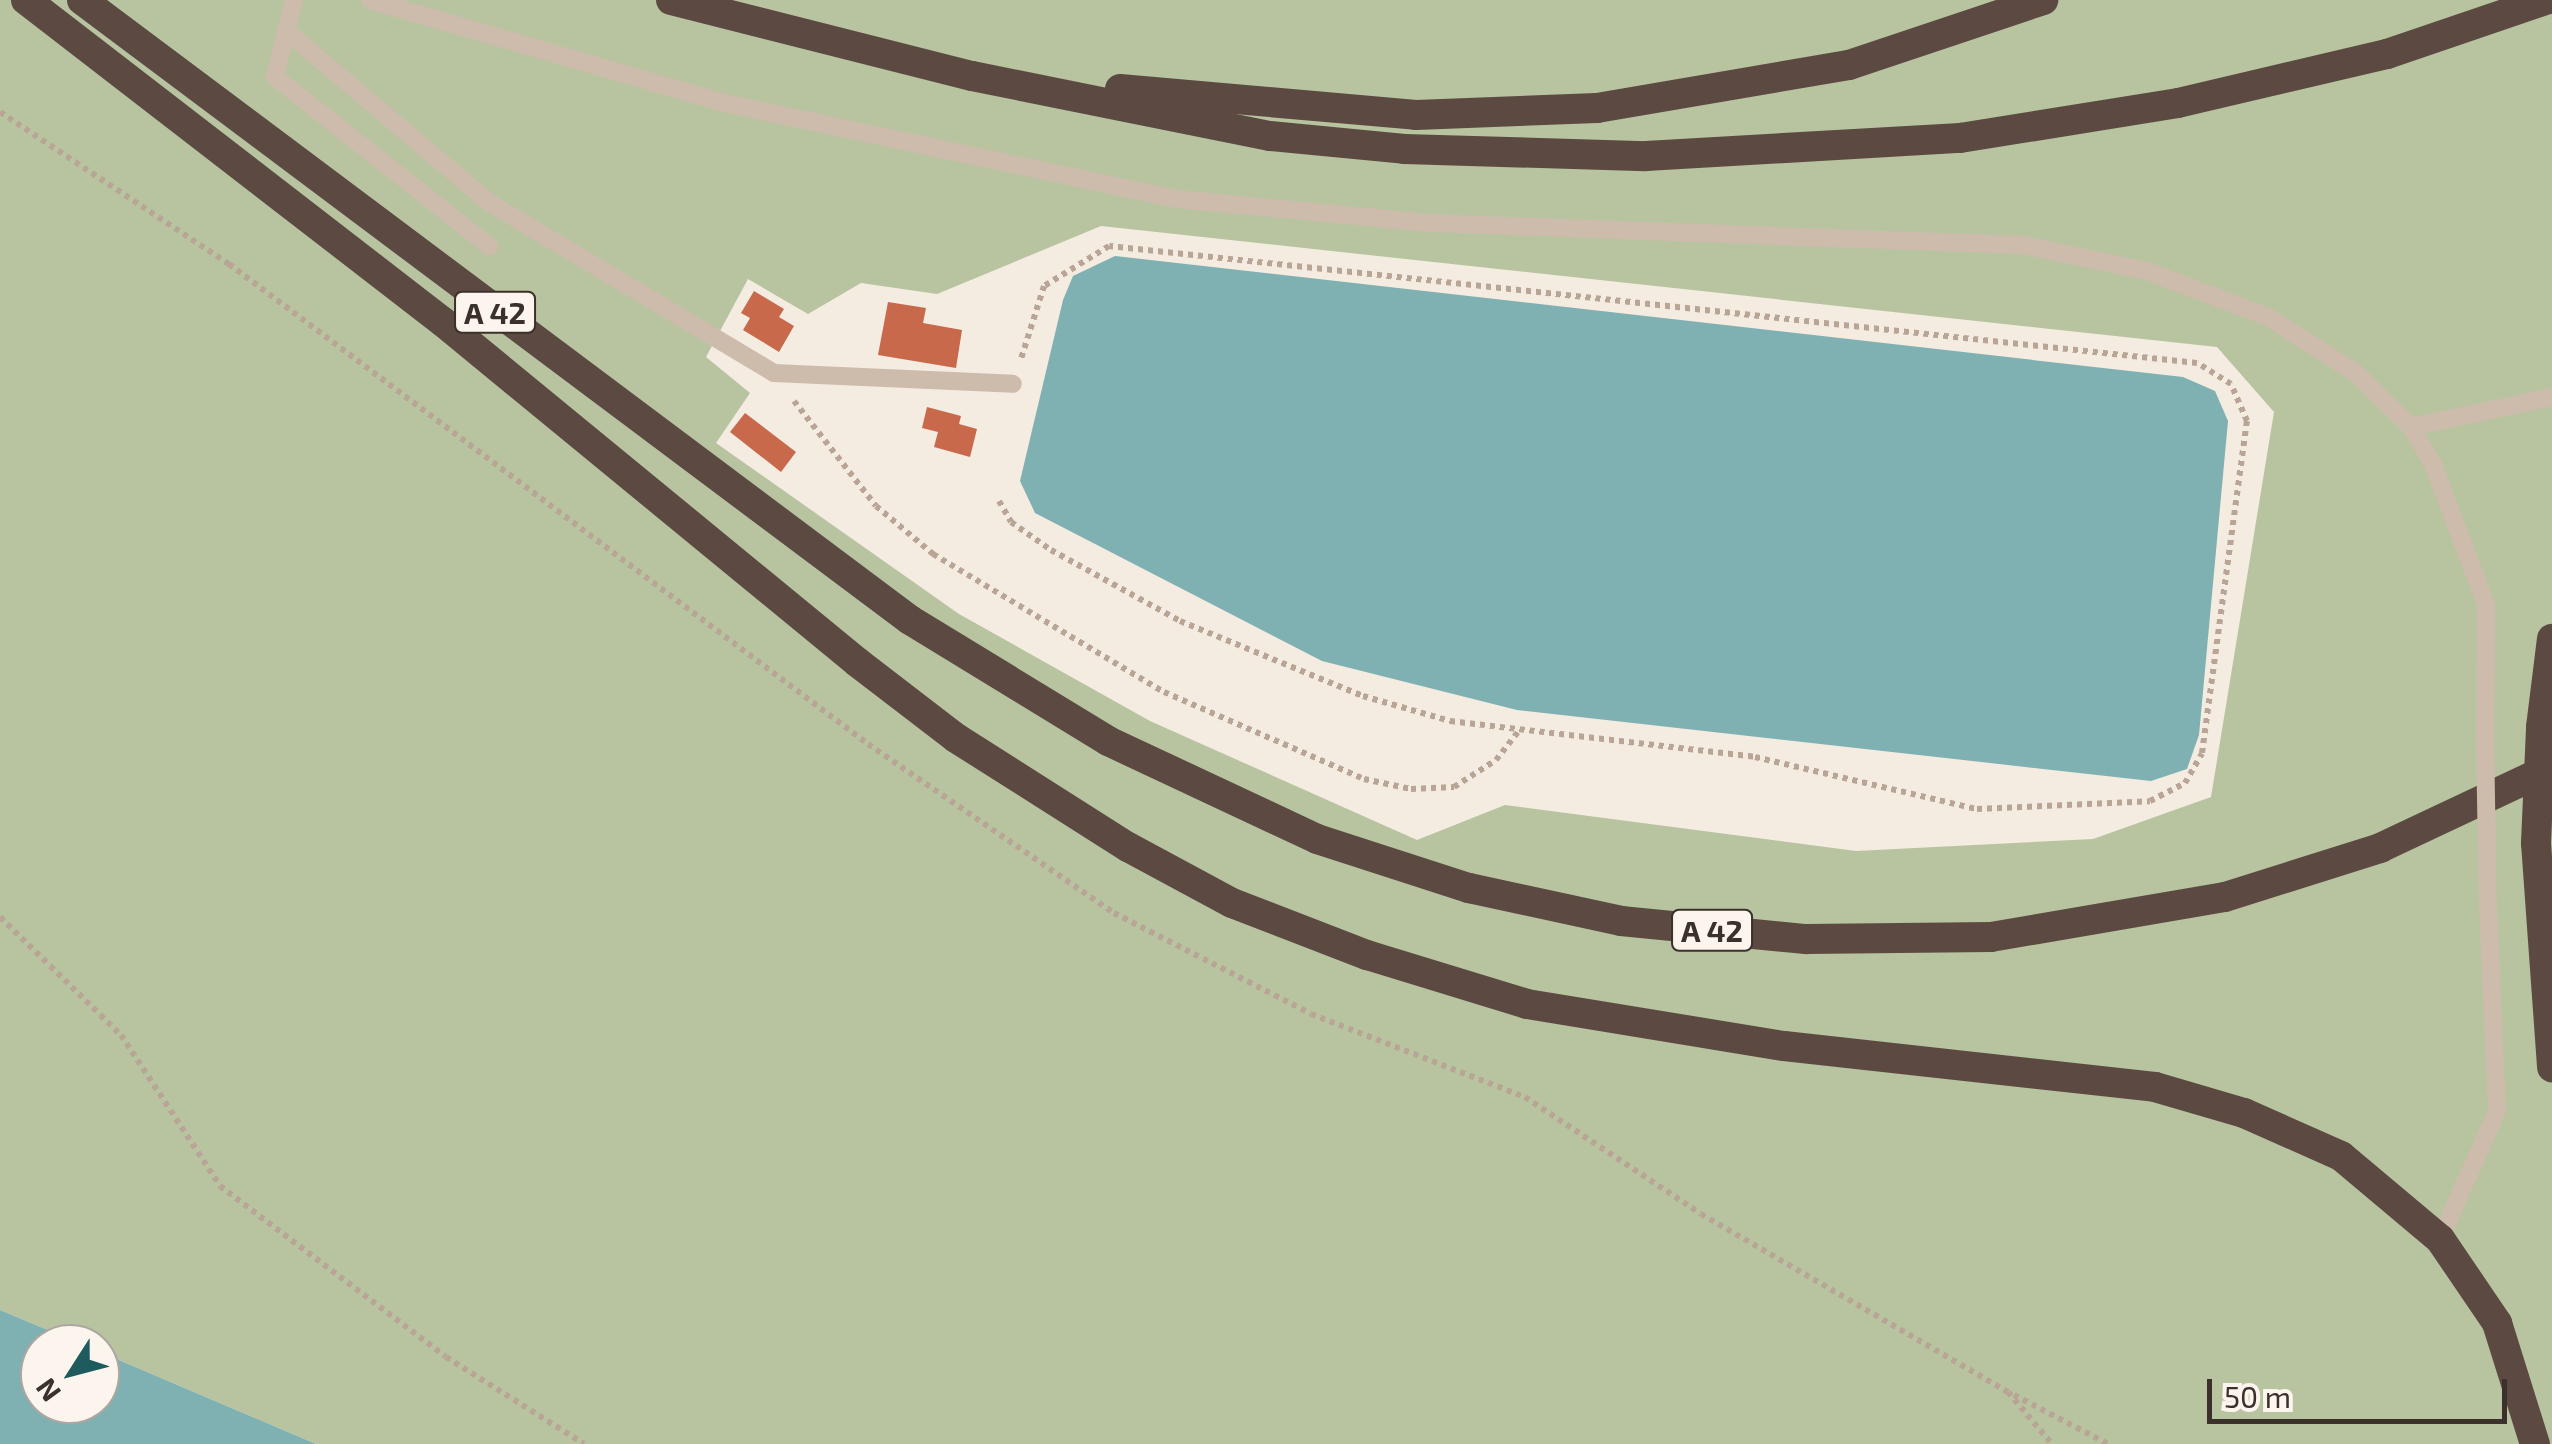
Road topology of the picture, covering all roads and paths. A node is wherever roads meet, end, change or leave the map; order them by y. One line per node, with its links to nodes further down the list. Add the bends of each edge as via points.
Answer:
1 (26, 0): 21 (highway, via 442,322 713,550 956,738 1128,847 1232,903 1368,955 1527,1004 1784,1046 2155,1087 2244,1113 2341,1156)
2 (82, 0): 18 (highway, A 42, via 910,620 1108,740 1317,839 1470,888 1622,921 1806,939 1991,937 2225,897 2380,848)
3 (294, 0): 8 (lane)
4 (370, 0): 14 (lane, via 720,102 1176,200 1429,223 2023,245 2058,252 2147,271 2268,318 2356,373)
5 (671, 0): 9 (highway)
6 (2043, 0): 9 (highway, via 1850,64 1597,108 1416,115)
7 (2546, 0): 9 (highway, via 2387,54 2178,103 1960,138 1763,152 1542,154 1290,138)
8 (285, 30): 10 (lane, via 274,77); 11 (lane, via 490,203)
9 (972, 76)
10 (489, 246)
11 (774, 372): 12 (lane); 17 (path, via 876,506 919,542 1164,692 1364,779 1410,789 1454,787 1496,760)
12 (1013, 384): 17 (path, via 1044,286 1108,246 2197,363 2231,384 2248,421 2202,753 2185,783 2150,802 1977,809 1755,758)
13 (2552, 398): 14 (lane)
14 (2411, 426): 21 (lane, bridge, via 2433,464 2486,604 2497,1111)
15 (999, 501): 17 (path, via 1011,522 1050,550 1180,621 1363,696 1450,721)
16 (2552, 639): 20 (highway, bridge, via 2536,842)
17 (1520, 730)
18 (2552, 766)
19 (0, 917): 23 (path, via 121,1035 220,1186 446,1357)
20 (2552, 1068)
21 (2440, 1239): 25 (highway, via 2497,1323)
22 (2008, 1392): 24 (path)
23 (584, 1444)
24 (2108, 1444)
25 (2535, 1444)

